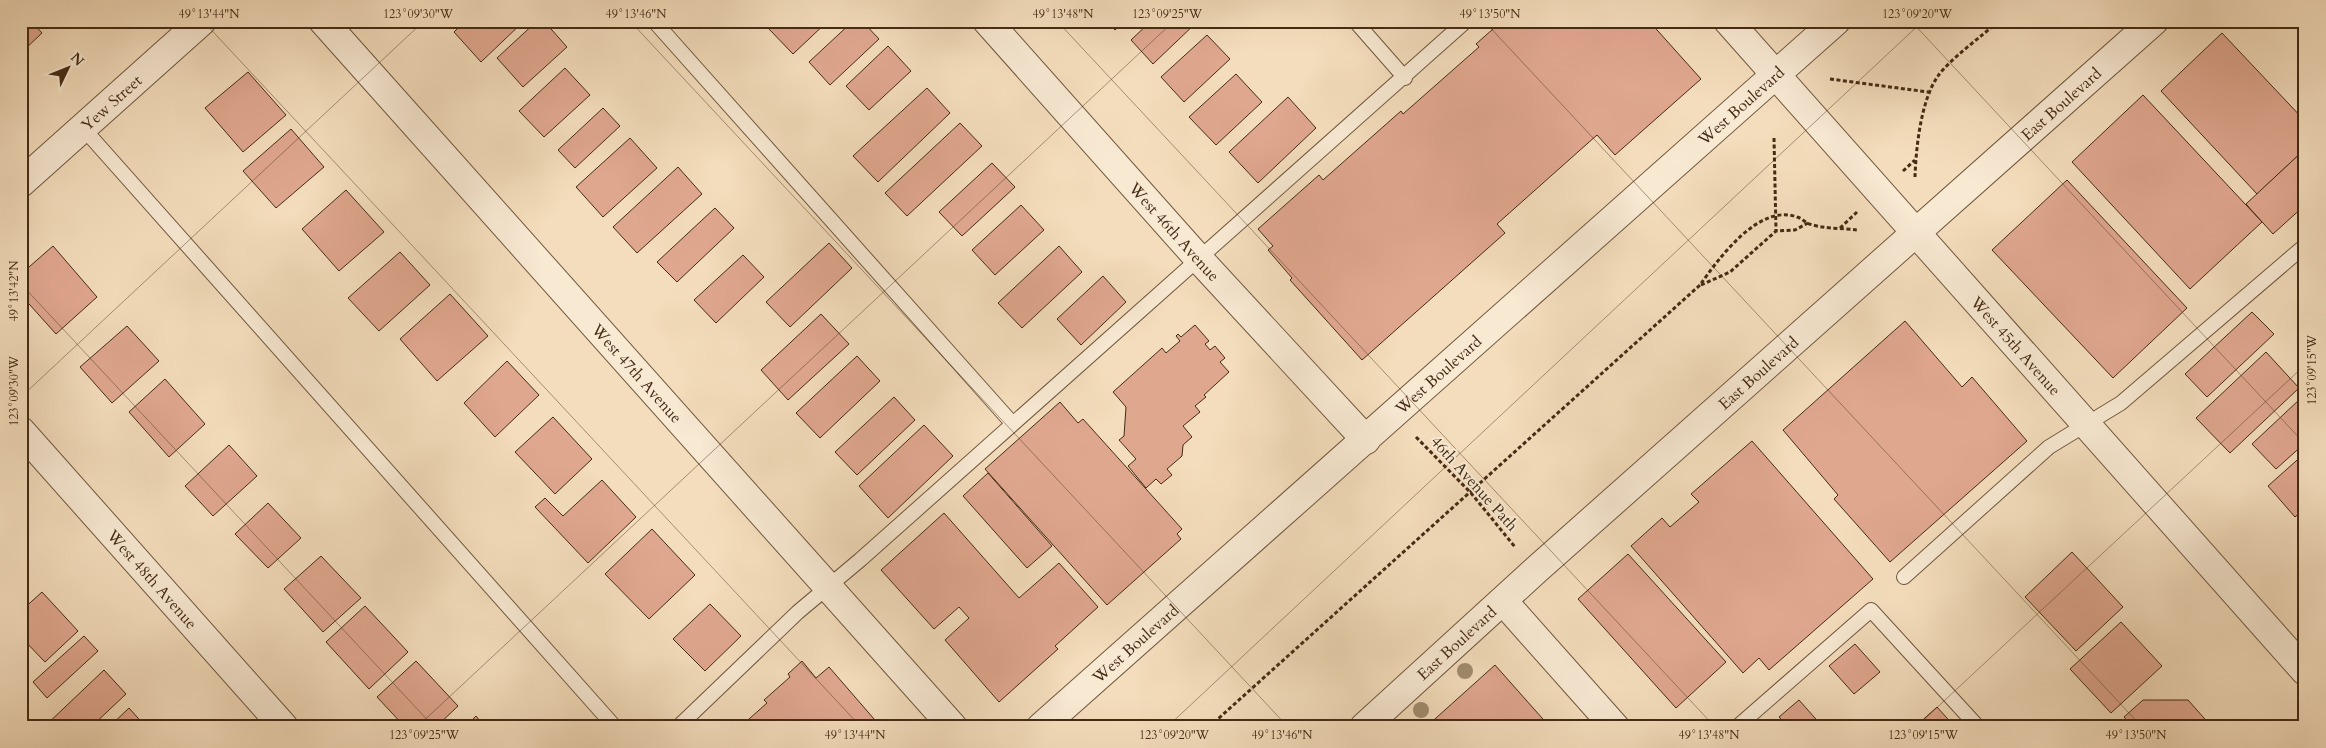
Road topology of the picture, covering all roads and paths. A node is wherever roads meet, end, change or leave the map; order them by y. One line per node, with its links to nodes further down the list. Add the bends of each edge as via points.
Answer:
1 (202, 21): 15 (street, Yew Street)
2 (323, 21): 39 (street, West 47th Avenue)
3 (654, 21): 31 (lane)
4 (987, 21): 29 (street, West 46th Avenue)
5 (1355, 21): 12 (lane)
6 (1466, 21): 12 (lane)
7 (1728, 21): 11 (street, West 45th Avenue)
8 (1836, 21): 11 (street, West Boulevard)
9 (1999, 21): 14 (path, via 1939,74)
10 (2154, 21): 27 (street, East Boulevard)
11 (1776, 75): 27 (street, West 45th Avenue); 35 (street, West Boulevard)
12 (1405, 78): 29 (lane)
13 (1830, 79): 14 (path)
14 (1928, 92): 17 (path)
15 (83, 128): 20 (street, Yew Street); 43 (lane)
16 (1774, 138): 22 (path)
17 (1916, 160): 18 (path); 19 (path)
18 (1901, 173)
19 (1915, 177)
20 (21, 183)
21 (1859, 210): 24 (path)
22 (1774, 216): 23 (path, via 1797,216); 26 (path); 30 (path, via 1761,220 1718,259)
23 (1808, 223): 24 (path); 26 (path, via 1795,230)
24 (1839, 228): 25 (path)
25 (1857, 230)
26 (1776, 231): 30 (path, via 1730,272)
27 (1916, 233): 32 (street, West 45th Avenue); 40 (street, East Boulevard)
28 (2303, 250): 32 (lane, via 2121,403)
29 (1198, 258): 31 (lane); 35 (street, West 46th Avenue)
30 (1700, 285): 36 (path)
31 (1012, 423): 39 (lane)
32 (2086, 424): 38 (lane, via 2050,447); 41 (street, West 45th Avenue)
33 (21, 431): 42 (street, West 48th Avenue)
34 (1416, 436): 36 (path, 46th Avenue Path)
35 (1366, 440): 46 (street, West Boulevard)
36 (1471, 493): 37 (path, 46th Avenue Path); 47 (path)
37 (1515, 547)
38 (1904, 577)
39 (828, 586): 44 (lane); 45 (street, West 47th Avenue)
40 (1502, 601): 48 (street, East Boulevard); 49 (street)
41 (2305, 671)
42 (284, 727)
43 (614, 727)
44 (678, 727)
45 (953, 727)
46 (1041, 727)
47 (1209, 727)
48 (1364, 727)
49 (1615, 727)
50 (1737, 727): 51 (lane, via 1871,610)
51 (1978, 727)

